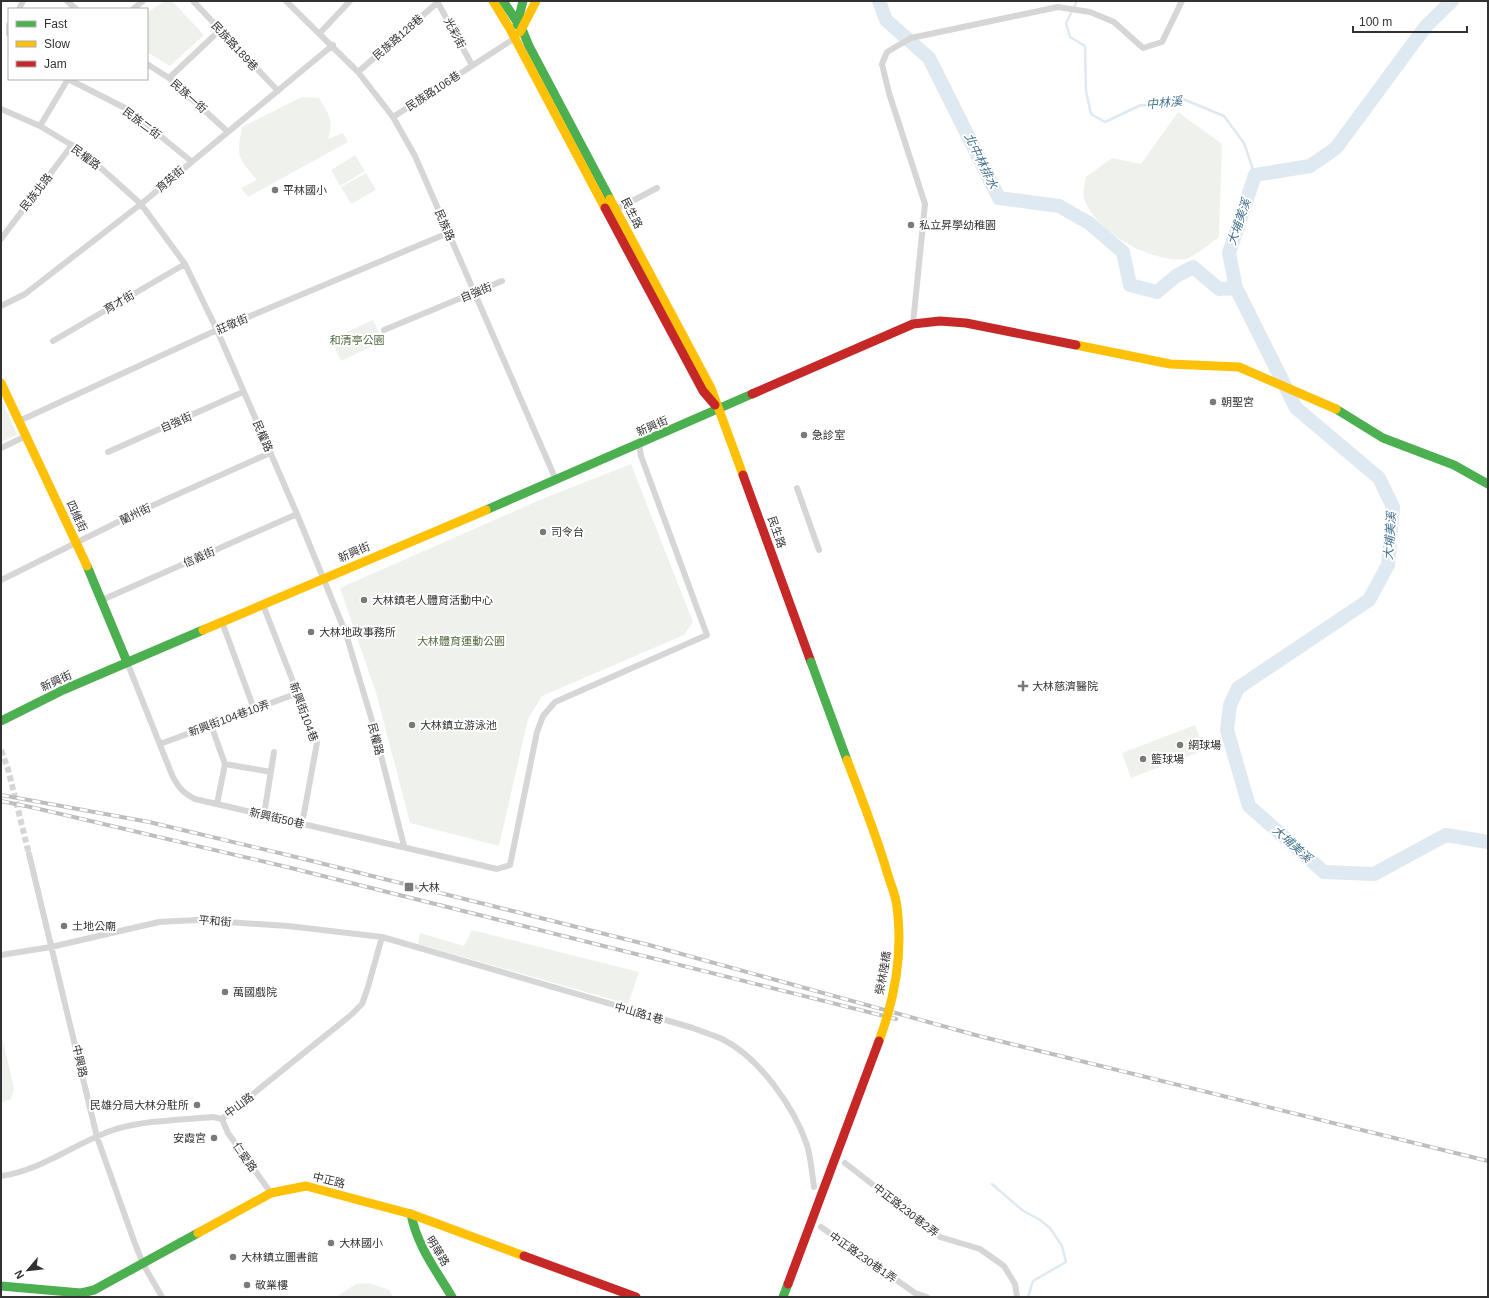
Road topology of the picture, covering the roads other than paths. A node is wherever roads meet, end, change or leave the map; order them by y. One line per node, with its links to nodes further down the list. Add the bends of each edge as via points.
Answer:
1 (67, 1): 12 (street)
2 (142, 1): 13 (street)
3 (193, 1): 15 (street, 民族路189巷)
4 (286, 1): 16 (street, 民族路)
5 (350, 1): 16 (street)
6 (438, 1): 20 (street, 光彩街); 21 (street, 民族路128巷)
7 (493, 1): 17 (main road, 民生路)
8 (503, 1): 14 (main road, 民生路)
9 (523, 1): 14 (main road)
10 (536, 1): 14 (main road)
11 (1182, 1): 41 (street, via 1162,42 1143,48 1114,22 1090,12 1058,7 911,38 887,52 882,64 889,94 925,204)
12 (75, 8)
13 (134, 8)
14 (520, 25): 17 (main road); 34 (main road, 民生路)
15 (220, 30): 22 (street); 25 (street, 民族路189巷)
16 (320, 33): 18 (street, 民族路)
17 (515, 38): 20 (street, 民族路106巷); 47 (main road, 民生路, via 699,384)
18 (333, 45): 21 (street, 民族路); 25 (street, 育英街)
19 (148, 65): 22 (street, 民族一街)
20 (472, 65): 27 (street, 民族路106巷)
21 (358, 72): 27 (street, 民族路)
22 (169, 78): 29 (street, 民族一街)
23 (67, 80): 28 (street)
24 (70, 80): 31 (street, 民族二街, via 127,109)
25 (278, 91): 29 (street, 育英街)
26 (1, 109): 28 (street, 民權路)
27 (394, 117): 35 (street, 民族路, via 415,156)
28 (40, 126): 30 (street, 民權路)
29 (228, 132): 31 (street, 育英街)
30 (72, 145): 33 (street, 民權路); 36 (street, 民族北路)
31 (191, 161): 33 (street, 育英街)
32 (657, 188): 34 (street)
33 (141, 204): 37 (street, 民權路); 40 (street, 育英街, via 25,294)
34 (616, 209): 47 (main road, 民生路, via 711,388)
35 (448, 233): 39 (street, 民族路); 42 (street, 莊敬街)
36 (1, 239)
37 (185, 264): 42 (street, 民權路); 44 (street, 育才街)
38 (502, 281): 39 (street, 自強街)
39 (475, 293): 43 (street, 自強街); 54 (street, 民族路)
40 (1, 306)
41 (913, 324): 47 (main road, 新興街); 55 (main road, 新興街, via 940,321 966,323 1170,364 1238,367 1336,409 1383,438 1454,465)
42 (217, 330): 46 (street, 民權路); 48 (street, 莊敬街)
43 (384, 330)
44 (53, 341)
45 (1, 383): 48 (main road, 四維街)
46 (243, 392): 52 (street, 自強街); 53 (street, 民權路)
47 (718, 410): 50 (main road, 新興街); 66 (main road, 民生路, via 755,504)
48 (19, 421): 49 (main road, 四維街)
49 (26, 436): 51 (street); 58 (main road, 四維街)
50 (639, 444): 54 (main road, 新興街); 78 (street, 新興街50巷, via 641,456 707,635 555,702 543,716 537,732 510,865 497,869)
51 (1, 448)
52 (108, 452)
53 (270, 453): 57 (street, 民權路); 58 (street, 蘭州街, via 138,512)
54 (556, 480): 60 (main road, 新興街)
55 (1488, 484)
56 (797, 488): 59 (street)
57 (297, 514): 60 (street, 民權路); 62 (street, 信義街)
58 (77, 543): 61 (street, 蘭州街); 62 (main road, 四維街)
59 (819, 550)
60 (324, 578): 63 (main road, 新興街); 78 (street, 民權路, via 346,634 373,724)
61 (1, 580)
62 (102, 600): 65 (main road, 四維街)
63 (263, 605): 64 (main road, 新興街); 67 (street, 新興街104巷)
64 (222, 622): 65 (main road, 新興街); 68 (street)
65 (128, 662): 69 (main road, 新興街); 71 (street, 新興街50巷)
66 (811, 662): 96 (main road, 榮林陸橋, bridge, via 881,850 897,905 900,947 896,979 885,1025)
67 (298, 693): 68 (street, 新興街104巷10弄); 77 (street, 新興街104巷, via 317,743)
68 (254, 709): 70 (street, 新興街104巷10弄)
69 (1, 721)
70 (211, 725): 71 (street, 新興街104巷10弄); 73 (street)
71 (160, 744): 75 (street, 新興街50巷, via 178,787 195,799)
72 (274, 752): 74 (street)
73 (225, 764): 74 (street); 75 (street)
74 (271, 772): 76 (street)
75 (217, 804): 76 (street, 新興街50巷)
76 (264, 815): 77 (street, 新興街50巷)
77 (302, 824): 78 (street, 新興街50巷)
78 (404, 846)
79 (29, 854): 81 (street, 中興路)
80 (382, 937): 81 (street, 平和街, via 288,926 197,920 159,922); 83 (street, 中山路, via 362,1004 352,1015); 87 (street, 中山路1巷, via 723,1039 750,1058 770,1078 788,1106 806,1144)
81 (51, 947): 82 (street, 平和街); 84 (street, 中興路)
82 (1, 955)
83 (222, 1118): 84 (street, 中山路, via 155,1122 116,1129); 88 (street, 仁愛路, via 228,1133)
84 (98, 1137): 86 (street, 中山路, via 36,1167); 91 (street, 中興路)
85 (846, 1163): 98 (street, 中正路230巷2弄, via 940,1237 980,1249 1004,1266 1015,1284)
86 (1, 1176)
87 (814, 1187)
88 (271, 1193): 89 (main road, 中正路, via 306,1186); 91 (main road, 中正路)
89 (411, 1214): 94 (main road, 明華路, via 412,1228); 95 (main road, 中正路)
90 (821, 1227): 97 (street, 中正路230巷1弄, via 915,1293)
91 (143, 1264): 92 (main road, 中正路, via 94,1290 81,1293); 93 (street, 中興路)
92 (1, 1286)
93 (162, 1297)
94 (452, 1297)
95 (636, 1297)
96 (783, 1297)
97 (927, 1297)
98 (1017, 1297)

